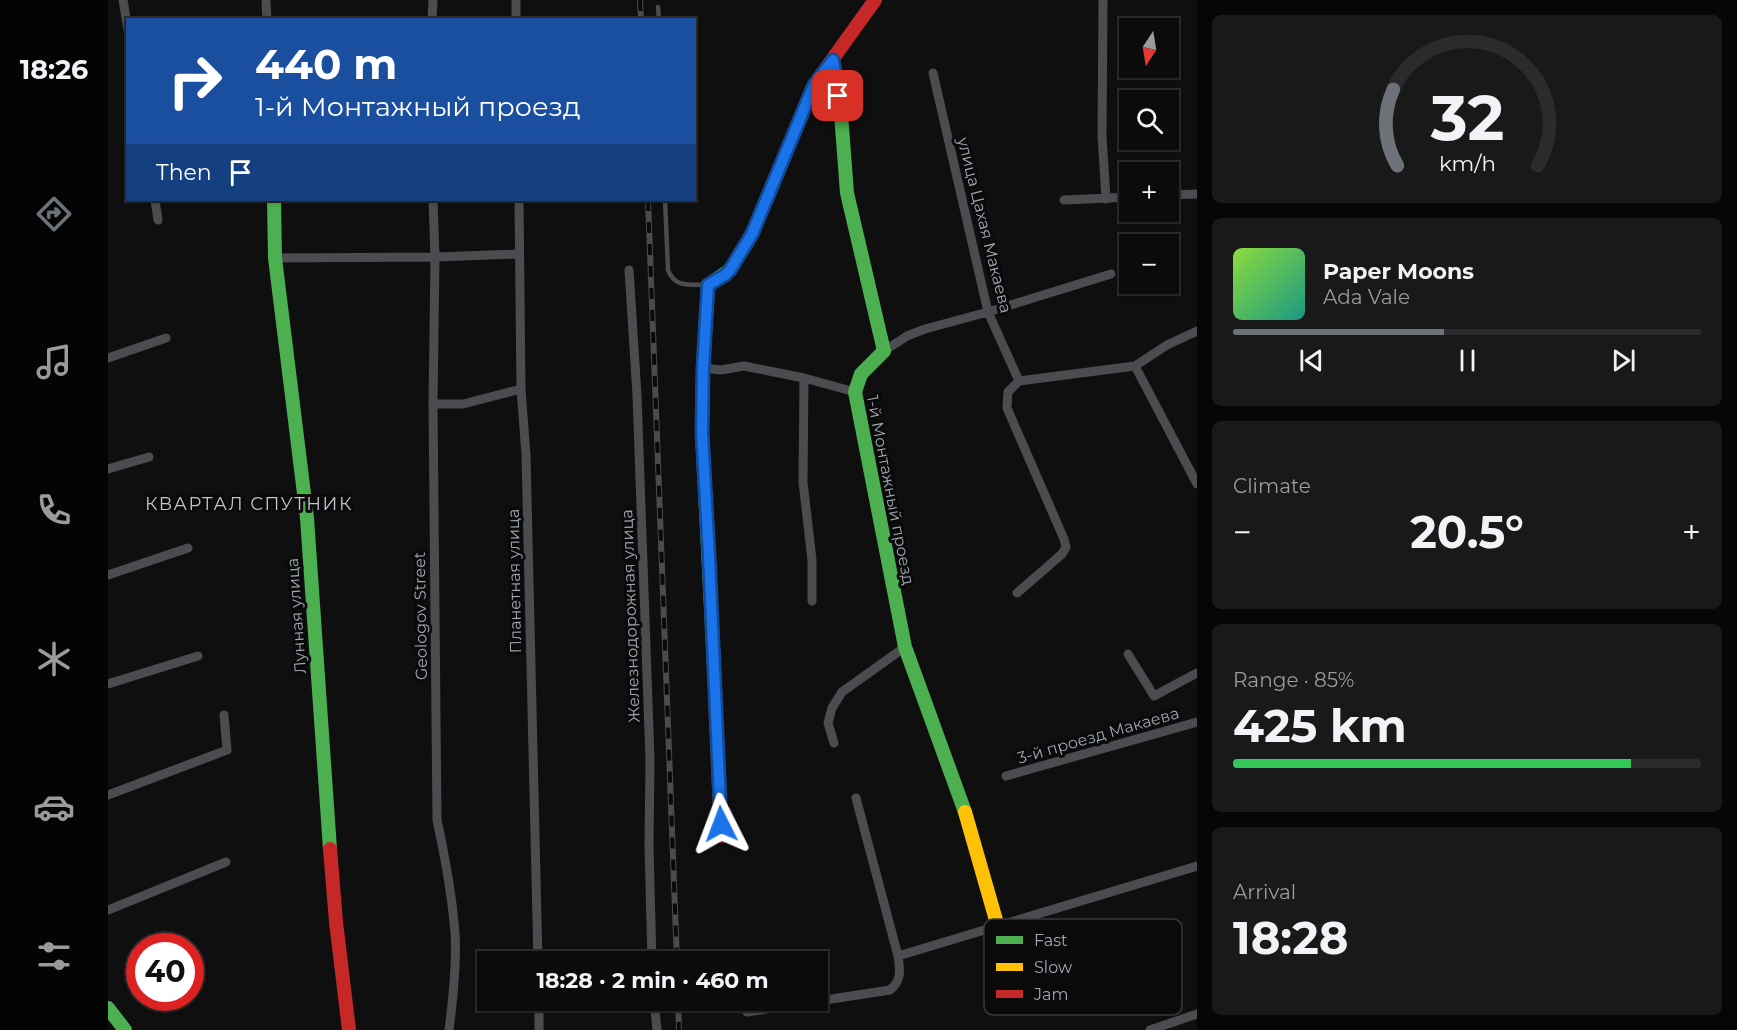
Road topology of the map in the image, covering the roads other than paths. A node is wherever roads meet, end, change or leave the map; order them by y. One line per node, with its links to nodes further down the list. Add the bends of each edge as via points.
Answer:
1 (123, 0): 8 (street)
2 (266, 0): 9 (street)
3 (433, 0): 10 (street)
4 (516, 0): 11 (street)
5 (875, 0): 13 (street)
6 (1103, 0): 18 (street, via 1102,136)
7 (658, 7): 12 (lane)
8 (126, 18)
9 (267, 18)
10 (432, 18)
11 (516, 18)
12 (659, 18)
13 (833, 60): 31 (street, via 814,85 752,234 730,270); 35 (street, via 847,193)
14 (933, 73): 32 (street, улица Цахая Макаева)
15 (1197, 194): 16 (street)
16 (1179, 195)
17 (1119, 198): 18 (street)
18 (1106, 199): 19 (street)
19 (1064, 200)
20 (155, 201): 25 (street)
21 (274, 201): 28 (street, Лунная улица)
22 (433, 201): 27 (street, Geologov Street)
23 (519, 201): 26 (street, Планетная улица)
24 (665, 201): 31 (lane, via 668,270 672,279)
25 (158, 220)
26 (519, 254): 27 (street); 41 (street, Планетная улица)
27 (435, 257): 28 (street); 43 (street, Geologov Street)
28 (275, 258): 78 (street, Лунная улица, via 307,518 336,922)
29 (629, 270): 70 (street, Железнодорожная улица, via 650,759)
30 (1111, 274): 32 (street)
31 (708, 285): 38 (street)
32 (988, 312): 35 (street, via 925,329); 40 (street, улица Цахая Макаева)
33 (1197, 331): 37 (street)
34 (166, 338): 36 (street)
35 (884, 351): 42 (street, 1-й Монтажный проезд, via 860,375)
36 (108, 358)
37 (1135, 366): 40 (street); 46 (street)
38 (703, 368): 39 (street, via 744,366); 62 (street, via 702,433)
39 (804, 378): 42 (street); 50 (street, via 803,482)
40 (1019, 381): 49 (street, via 1008,392 1007,408 1066,547)
41 (521, 389): 43 (street, via 463,404); 69 (street, Планетная улица, via 526,455)
42 (855, 392): 51 (street, 1-й Монтажный проезд)
43 (432, 404): 79 (street, Geologov Street, via 437,820 455,935)
44 (149, 457): 45 (street)
45 (108, 469)
46 (1197, 484)
47 (188, 548): 48 (street)
48 (108, 575)
49 (1017, 593)
50 (812, 601)
51 (905, 647): 58 (street, via 842,692 828,723); 66 (street, 1-й Монтажный проезд, via 960,794)
52 (1128, 654): 54 (street, via 1154,696)
53 (198, 656): 55 (street)
54 (1197, 673)
55 (108, 684)
56 (224, 715): 60 (street, via 227,750)
57 (1197, 722): 59 (street, 3-й проезд Макаева)
58 (834, 743)
59 (1006, 776)
60 (108, 795)
61 (856, 798): 71 (street)
62 (721, 836)
63 (226, 862): 65 (street)
64 (1197, 866): 67 (street)
65 (108, 910)
66 (996, 919)
67 (1024, 919)
68 (984, 931): 71 (street)
69 (538, 951)
70 (652, 951)
71 (898, 956): 72 (street, via 901,974 890,990)
72 (828, 1000)
73 (108, 1008): 77 (street)
74 (539, 1011): 80 (street)
75 (655, 1011): 81 (street)
76 (1197, 1014): 82 (street)
77 (115, 1025)
78 (349, 1030)
79 (449, 1030)
80 (539, 1030)
81 (657, 1030)
82 (1150, 1030)

